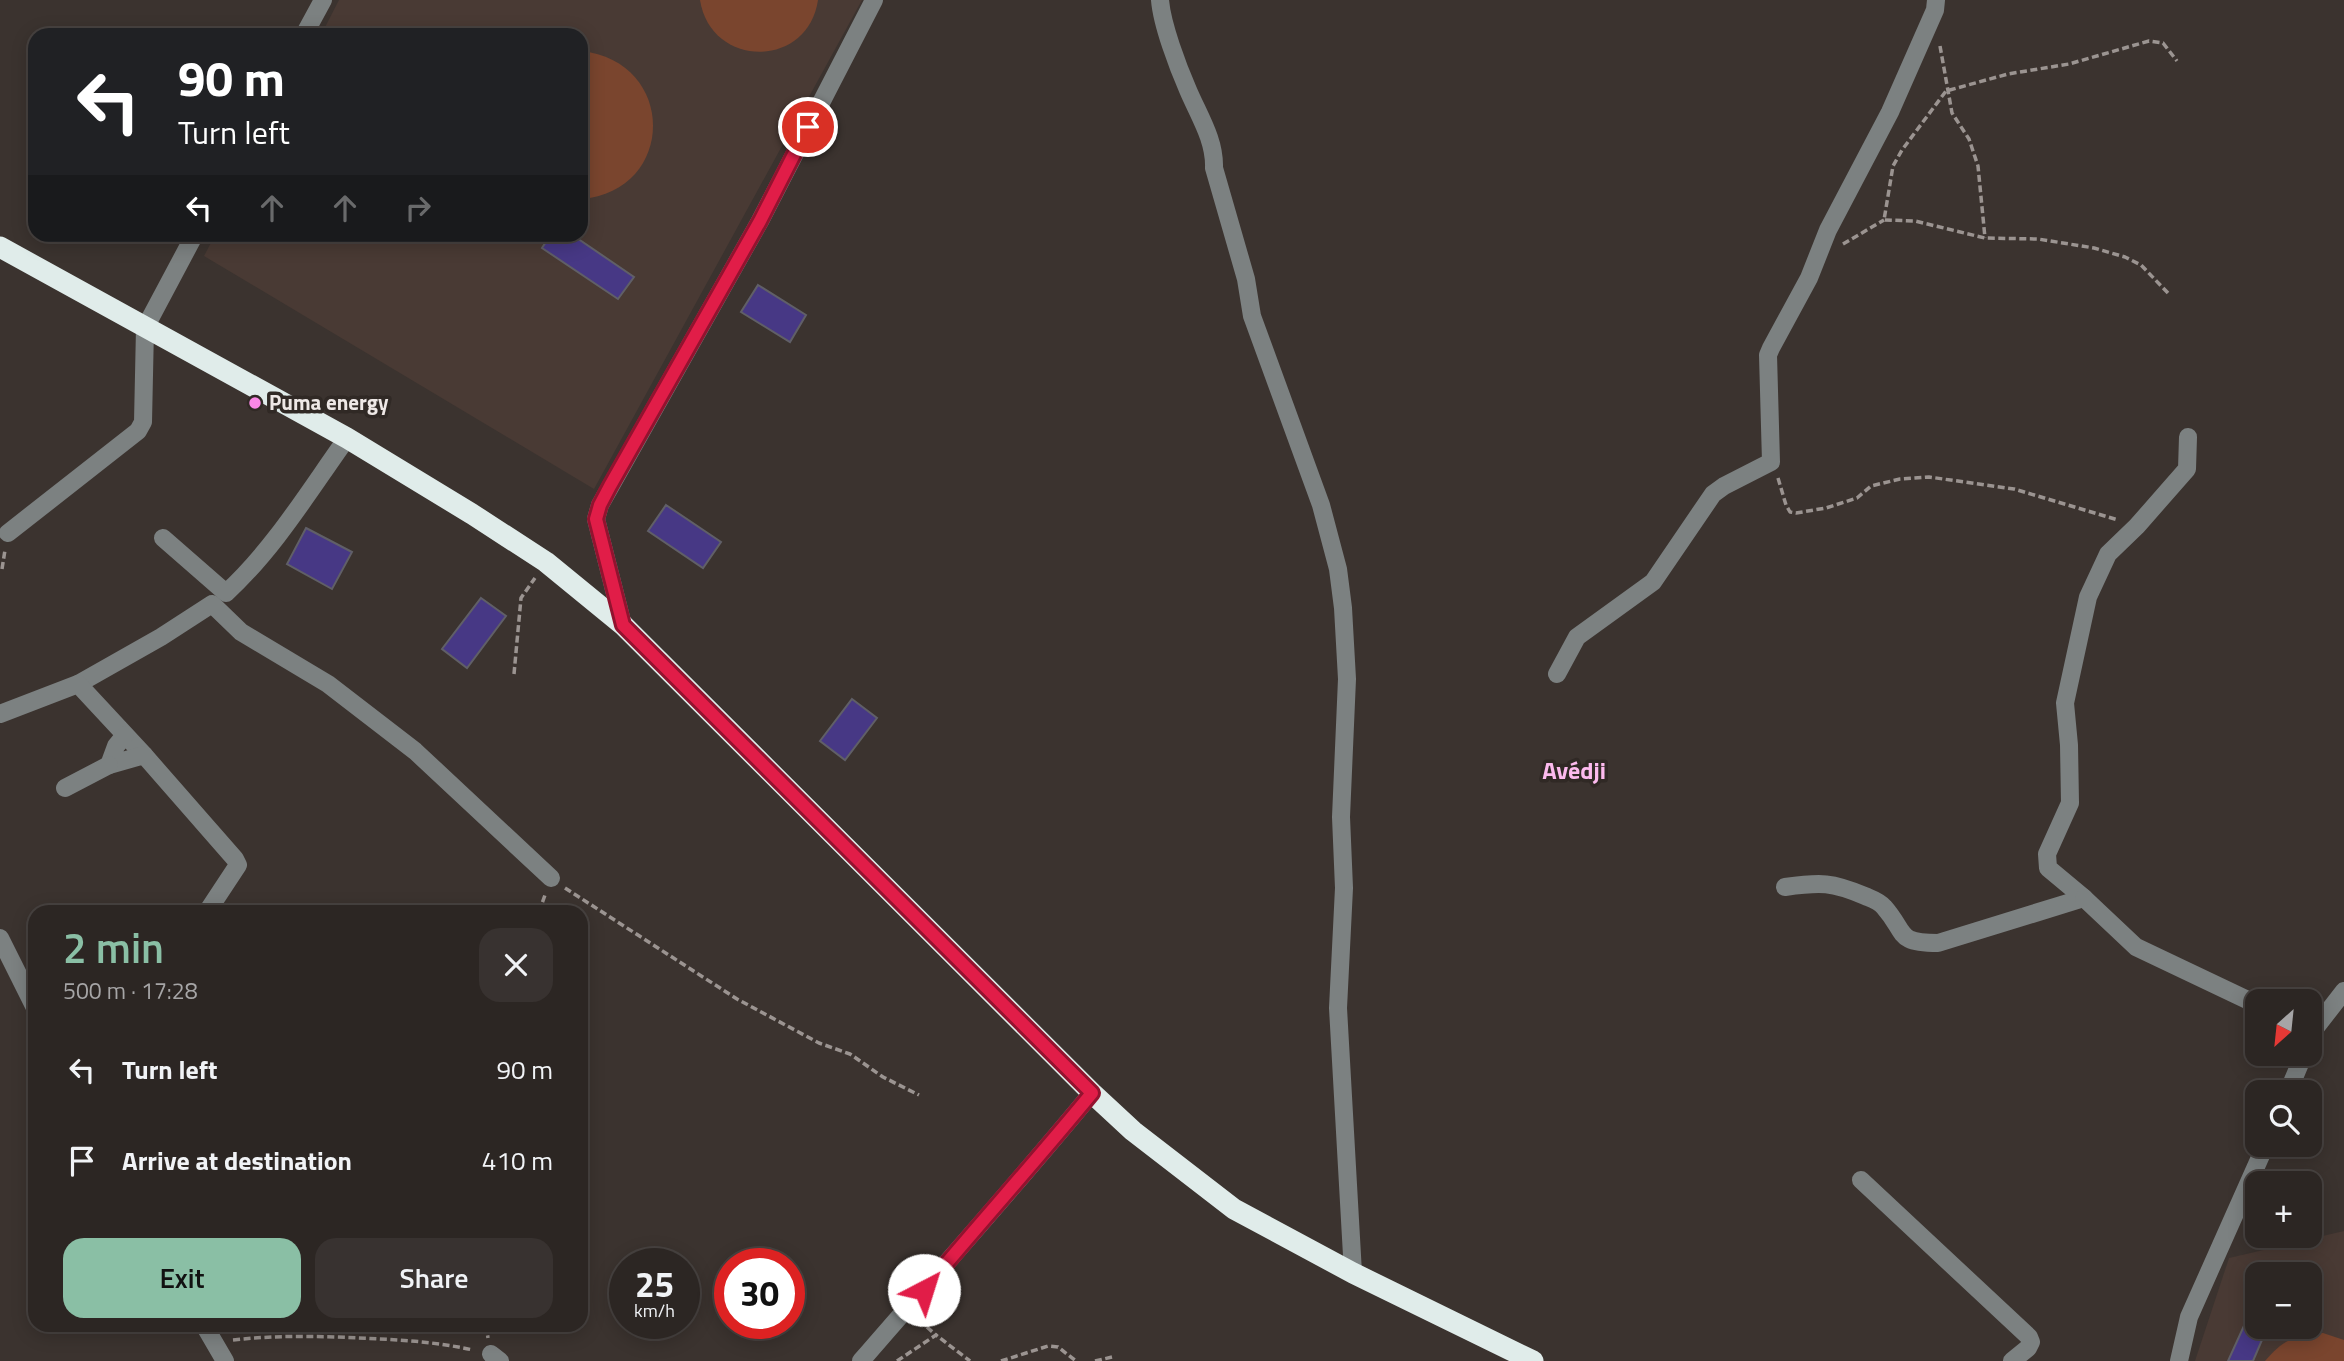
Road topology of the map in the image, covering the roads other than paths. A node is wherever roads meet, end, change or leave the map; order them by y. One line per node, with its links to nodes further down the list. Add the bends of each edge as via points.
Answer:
1 (323, 0): 5 (street)
2 (874, 0): 14 (street, via 760,221 600,505 596,519)
3 (1160, 0): 34 (street, via 1214,155 1252,317 1321,505 1338,569 1347,697 1338,1008)
4 (1935, 5): 15 (street, via 1890,113 1770,348 1771,462 1713,494 1653,582 1577,637)
5 (308, 28)
6 (191, 242): 8 (street)
7 (0, 247): 8 (highway)
8 (145, 328): 10 (highway); 11 (street, via 143,422 138,431)
9 (2188, 437): 24 (street, via 2188,469 2108,554 2098,573 2065,695 2071,794 2047,862 2048,868)
10 (347, 438): 13 (street, via 265,551); 14 (highway, via 546,562)
11 (8, 533)
12 (163, 538): 13 (street)
13 (219, 598): 16 (street); 22 (street, via 241,632 328,684 415,751)
14 (623, 625): 31 (highway)
15 (1557, 674)
16 (78, 684): 17 (street); 18 (street)
17 (0, 714)
18 (125, 735): 19 (street); 20 (street)
19 (144, 755): 20 (street); 25 (street, via 238,865)
20 (109, 765): 21 (street)
21 (65, 789)
22 (551, 878)
23 (1786, 887): 24 (street, via 1839,885 1876,900 1900,932 1918,943 1938,943)
24 (2084, 898): 29 (street, via 2136,947)
25 (212, 905)
26 (0, 938): 28 (street)
27 (2344, 991): 30 (street)
28 (28, 994)
29 (2245, 998)
30 (2322, 1019)
31 (1092, 1093): 34 (highway, via 1234,1209); 37 (street)
32 (2260, 1157): 40 (street, via 2189,1317)
33 (1861, 1180): 39 (street, via 2029,1338 2028,1348)
34 (1353, 1273): 38 (highway)
35 (208, 1332): 36 (street)
36 (225, 1361)
37 (861, 1361)
38 (1533, 1361)
39 (2012, 1361)
40 (2179, 1361)

